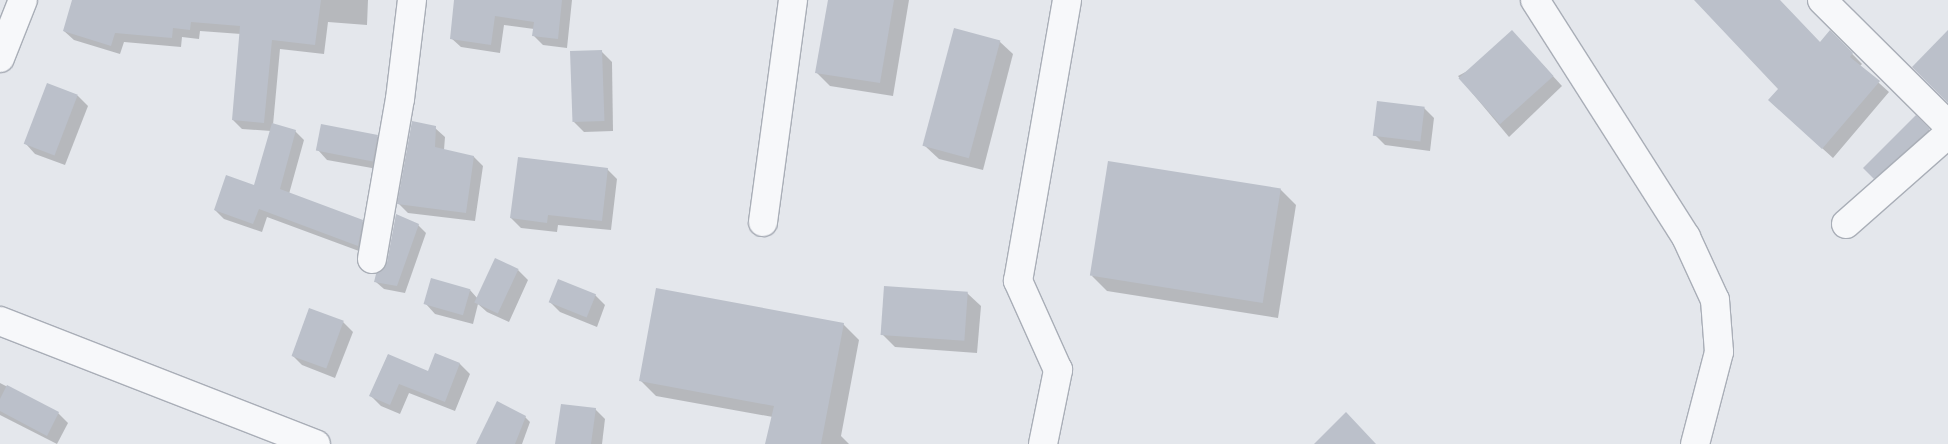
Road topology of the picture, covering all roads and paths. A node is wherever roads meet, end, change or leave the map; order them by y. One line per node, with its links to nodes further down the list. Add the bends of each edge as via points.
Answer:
1 (23, 0): 7 (street)
2 (412, 0): 12 (street, via 400,99)
3 (793, 0): 10 (street)
4 (1067, 0): 15 (street, via 1018,281 1058,370)
5 (1535, 0): 16 (street, via 1686,238 1715,300 1719,352)
6 (1822, 0): 8 (street)
7 (0, 58)
8 (1948, 125)
9 (1948, 134): 11 (street)
10 (763, 222)
11 (1846, 224)
12 (372, 259)
13 (0, 321): 14 (street)
14 (316, 444)
15 (1043, 444)
16 (1695, 444)

